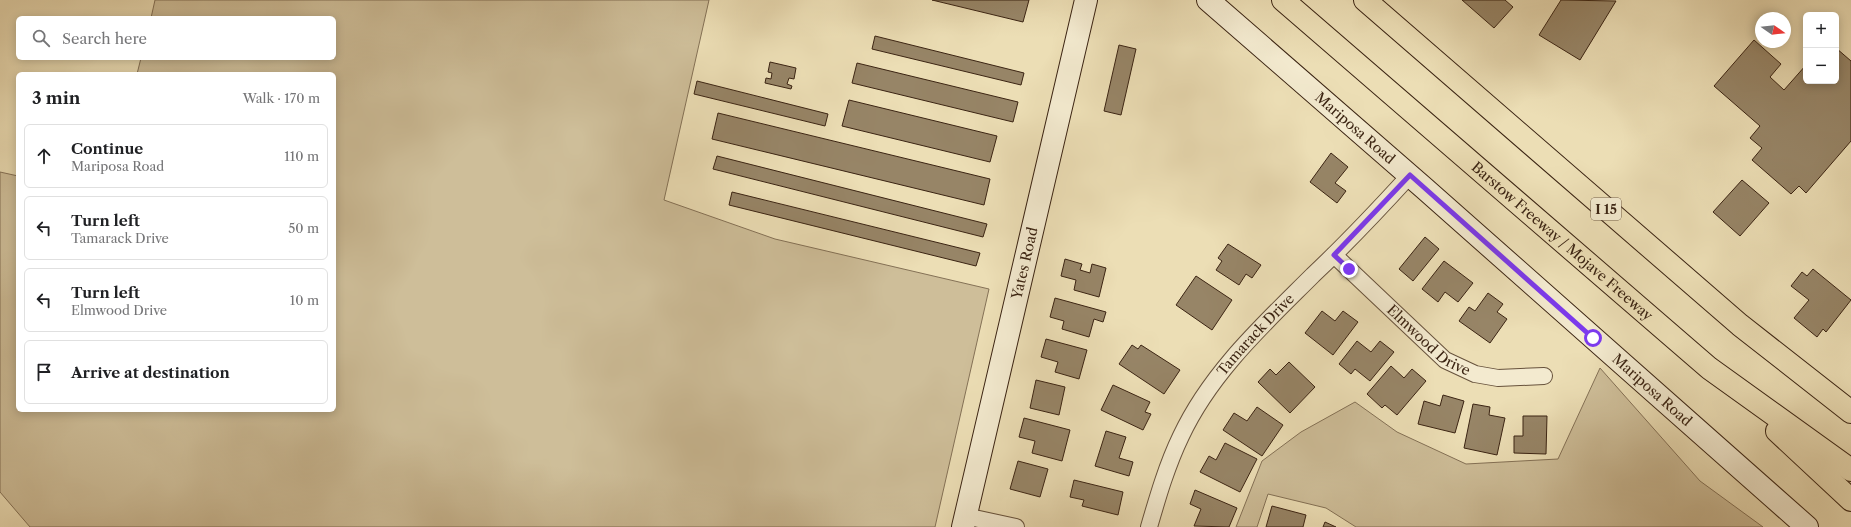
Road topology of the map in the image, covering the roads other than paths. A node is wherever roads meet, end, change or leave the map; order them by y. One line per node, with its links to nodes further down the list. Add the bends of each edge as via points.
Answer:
1 (1086, 0): 12 (main road, Yates Road)
2 (1208, 0): 5 (main road, Mariposa Road)
3 (1283, 0): 7 (highway, Barstow Freeway / Mojave Freeway)
4 (1365, 0): 9 (highway, I 15, via 1740,325)
5 (1410, 175): 6 (street, Tamarack Drive); 15 (main road, Mariposa Road)
6 (1334, 255): 8 (street, Elmwood Drive, via 1445,360 1475,374 1498,378); 14 (street, Tamarack Drive, via 1246,341 1208,389 1181,435 1163,480)
7 (1709, 368): 10 (highway, Barstow Freeway / Mojave Freeway); 11 (highway)
8 (1544, 376)
9 (1851, 412)
10 (1851, 470)
11 (1851, 500)
12 (964, 521): 13 (street)
13 (1016, 527)
14 (1149, 527)
15 (1807, 527)

